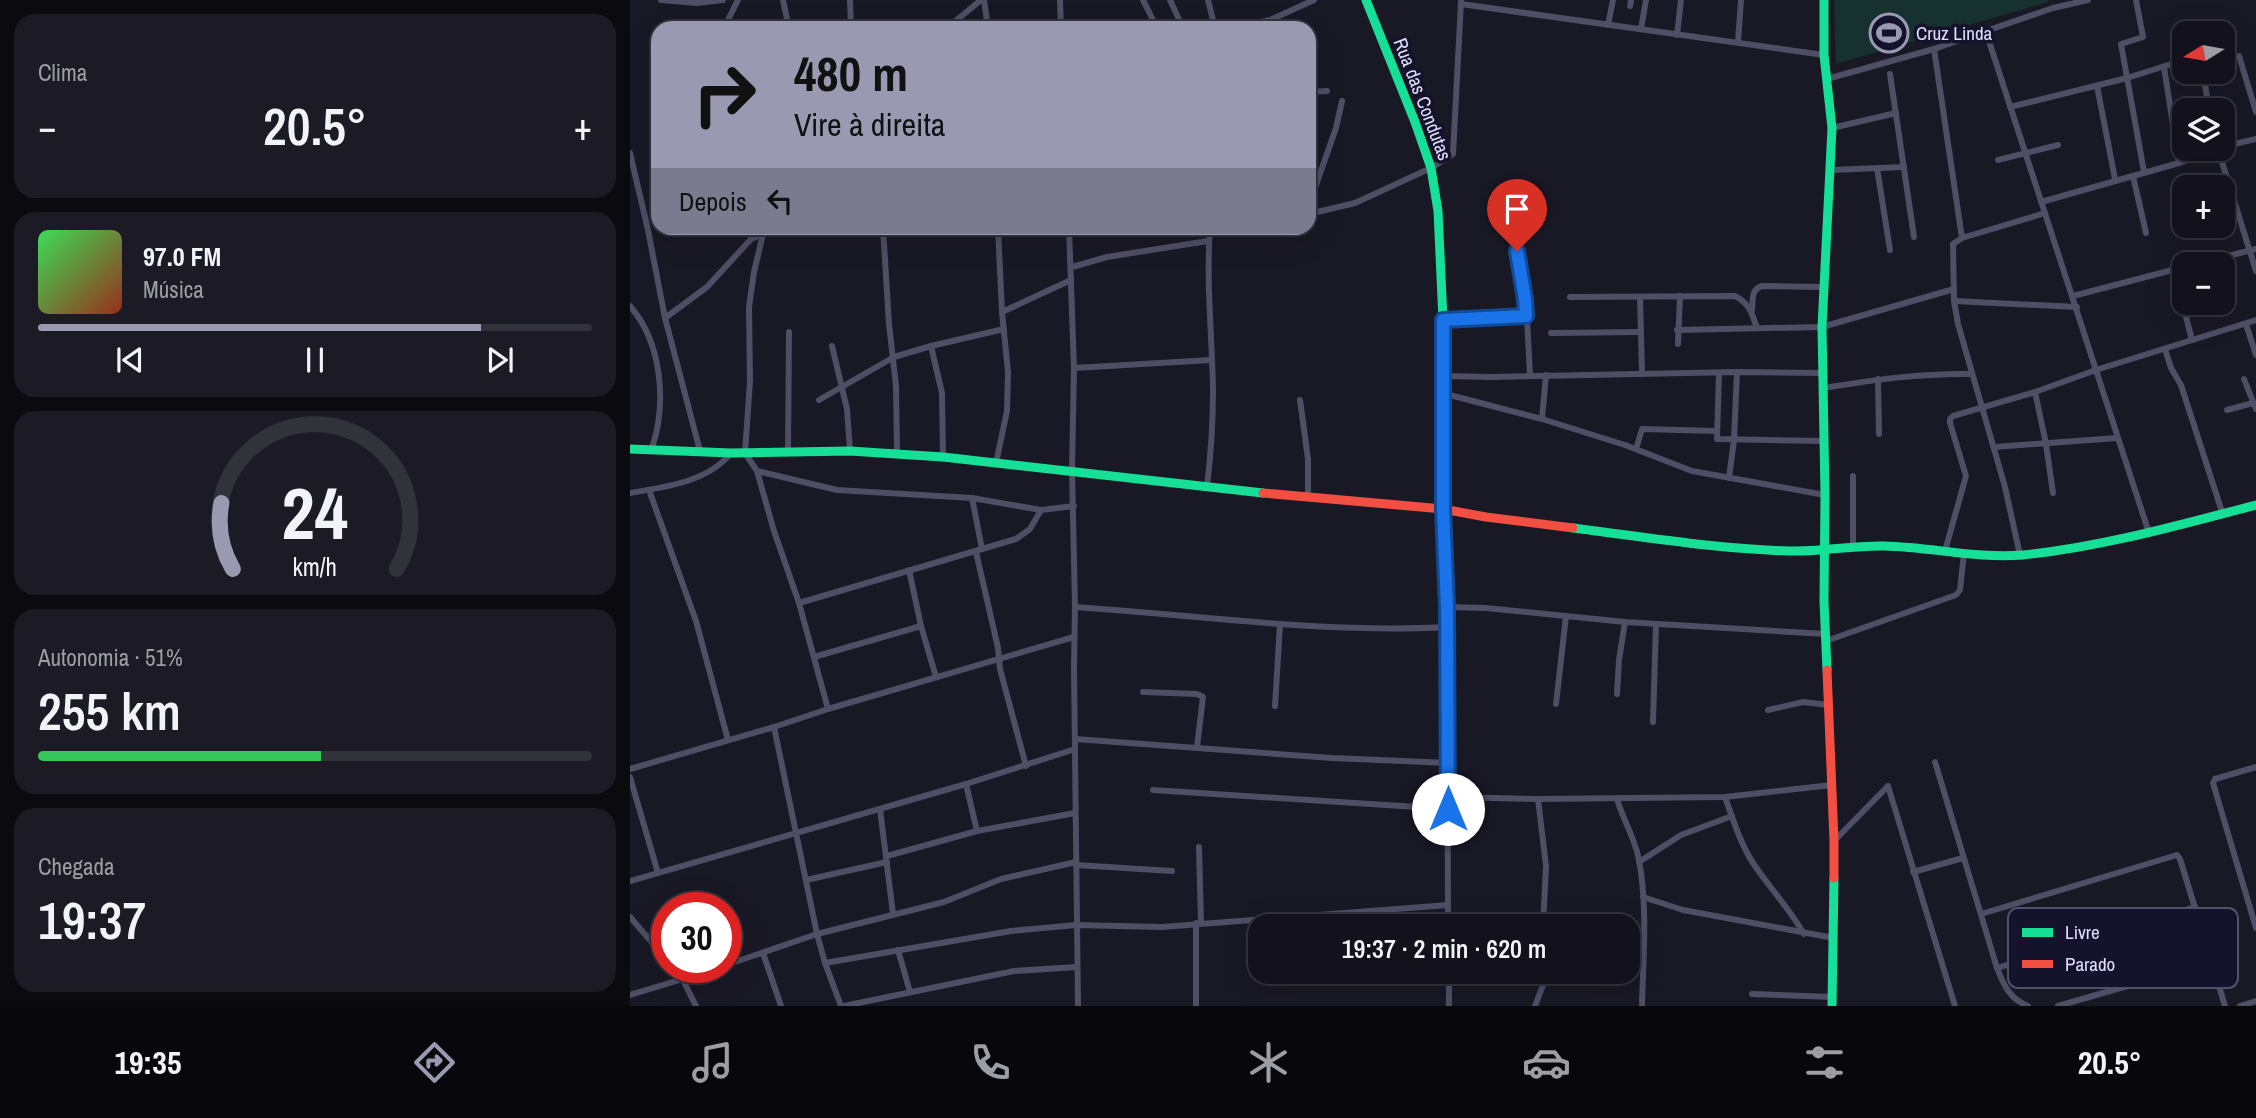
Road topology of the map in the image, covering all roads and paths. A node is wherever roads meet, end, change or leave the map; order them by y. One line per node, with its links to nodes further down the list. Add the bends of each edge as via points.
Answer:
1 (661, 0): 2 (street)
2 (723, 0)
3 (738, 0): 21 (street)
4 (783, 0): 22 (street)
5 (850, 0): 23 (street)
6 (983, 0): 24 (street); 25 (street)
7 (1060, 0): 26 (street)
8 (1143, 0): 27 (street)
9 (1170, 0): 28 (street)
10 (1208, 0): 29 (street)
11 (1314, 0): 30 (street)
12 (1366, 0): 62 (street, Rua das Condutas)
13 (1613, 0): 31 (street)
14 (1646, 0): 32 (street)
15 (1681, 0): 34 (street)
16 (1741, 0): 35 (street)
17 (1824, 0): 37 (street)
18 (2088, 0): 33 (street)
19 (2136, 0): 42 (street, via 2144,35 2121,44)
20 (1461, 2): 31 (street); 62 (street, via 1454,151)
21 (728, 21)
22 (788, 21)
23 (851, 21)
24 (956, 21)
25 (987, 21)
26 (1061, 21)
27 (1154, 21)
28 (1180, 21)
29 (1212, 21)
30 (1266, 21)
31 (1608, 24): 32 (street)
32 (1641, 29): 34 (street)
33 (1986, 32): 36 (street); 48 (street)
34 (1678, 35): 35 (street)
35 (1738, 42): 37 (street)
36 (1934, 49): 43 (street); 81 (street)
37 (1824, 55): 43 (street)
38 (2239, 56): 49 (street)
39 (2172, 64): 40 (street)
40 (2164, 67): 42 (street); 60 (street)
41 (1890, 74): 50 (street)
42 (2127, 78): 44 (street); 65 (street)
43 (1827, 79): 51 (street)
44 (2096, 86): 48 (street); 67 (street)
45 (1327, 91): 46 (street)
46 (1316, 92)
47 (1342, 101): 68 (street)
48 (2010, 107): 56 (street)
49 (2256, 111)
50 (1896, 113): 51 (street); 61 (street)
51 (1832, 128): 64 (street)
52 (2256, 139): 53 (street)
53 (2235, 144)
54 (2058, 145): 56 (street)
55 (630, 153): 103 (street)
56 (2026, 155): 57 (street); 69 (street)
57 (1998, 160)
58 (2184, 161): 60 (street)
59 (2223, 161): 83 (street)
60 (2179, 163): 65 (street)
61 (1904, 167): 63 (street); 80 (street)
62 (1431, 168): 70 (street, via 1355,204); 104 (street, Rua das Condutas, via 1438,211)
63 (1877, 168): 64 (street); 84 (street)
64 (1831, 170): 90 (street)
65 (2144, 172): 66 (street)
66 (2133, 176): 67 (street); 73 (street)
67 (2115, 179): 69 (street)
68 (1316, 185)
69 (2040, 202): 71 (street)
70 (1316, 212)
71 (2045, 214): 81 (street); 93 (street)
72 (1512, 227): 102 (street)
73 (2146, 233)
74 (757, 235): 103 (street, via 707,288)
75 (765, 235): 158 (street, via 749,307)
76 (883, 235): 120 (street)
77 (998, 235): 100 (street)
78 (1070, 235): 86 (street)
79 (1209, 235): 82 (street)
80 (1914, 237)
81 (1962, 238): 91 (street, via 1953,244)
82 (1208, 241): 86 (street, via 1114,255); 121 (street)
83 (2253, 249): 85 (street); 88 (street)
84 (1891, 250)
85 (2235, 254)
86 (1072, 267): 89 (street)
87 (2172, 270): 93 (street)
88 (2256, 271)
89 (1072, 280): 100 (street); 122 (street)
90 (1823, 287): 99 (street, via 1762,286 1754,291); 107 (street)
91 (1954, 289): 96 (street); 107 (street)
92 (1680, 296): 95 (street); 99 (street, via 1735,296); 110 (street)
93 (2073, 296): 98 (street)
94 (1570, 297): 95 (street)
95 (1640, 297): 112 (street)
96 (1954, 300): 98 (street); 128 (street)
97 (630, 306): 151 (street, via 650,335 656,361 660,412)
98 (2077, 307): 123 (street)
99 (1752, 310): 108 (street)
100 (1002, 312): 109 (street)
101 (2186, 315): 114 (street)
102 (1526, 316): 104 (street); 129 (street)
103 (666, 318): 154 (street)
104 (1443, 320): 131 (street, Rua das Condutas)
105 (2256, 320): 106 (street)
106 (2246, 324): 114 (street); 119 (street)
107 (1822, 327): 108 (street); 127 (street)
108 (1757, 328): 110 (street)
109 (1004, 329): 117 (street); 161 (street, via 1007,411)
110 (1677, 330): 115 (street)
111 (789, 332): 155 (street)
112 (1642, 332): 113 (street); 125 (street)
113 (1551, 333)
114 (2192, 340): 118 (street)
115 (1678, 344)
116 (832, 346): 134 (street)
117 (931, 346): 120 (street); 160 (street, via 943,408)
118 (2165, 349): 123 (street); 177 (street)
119 (2256, 355)
120 (894, 357): 134 (street); 159 (street)
121 (1211, 360): 122 (street); 166 (street)
122 (1074, 368): 162 (street)
123 (2096, 370): 136 (street); 146 (street)
124 (1737, 372): 126 (street); 127 (street); 147 (street)
125 (1642, 373): 126 (street); 130 (street)
126 (1719, 373): 144 (street)
127 (1823, 373): 135 (street)
128 (1972, 374): 132 (street); 141 (street)
129 (1530, 375): 130 (street); 131 (street)
130 (1546, 375): 143 (street)
131 (1442, 376): 137 (street, Rua das Condutas)
132 (1878, 379): 135 (street); 145 (street)
133 (2244, 379): 140 (street)
134 (842, 387): 139 (street); 156 (street)
135 (1824, 388): 148 (street)
136 (2035, 392): 141 (street); 149 (street)
137 (1442, 393): 143 (street); 175 (street, Rua das Condutas)
138 (1300, 400): 172 (street)
139 (819, 401)
140 (2254, 406): 142 (street)
141 (1982, 408): 150 (street); 182 (street, via 1950,419 1966,476)
142 (2227, 410)
143 (1542, 419): 153 (street)
144 (1716, 430): 147 (street, via 1719,440); 153 (street, via 1642,429)
145 (1880, 434)
146 (2117, 438): 149 (street); 178 (street)
147 (1734, 440): 148 (street); 165 (street)
148 (1824, 441): 170 (street)
149 (2046, 444): 150 (street); 169 (street)
150 (1994, 447): 184 (street)
151 (652, 448): 152 (street); 154 (street)
152 (630, 449)
153 (1636, 449): 165 (street, via 1692,471)
154 (700, 451): 157 (street)
155 (788, 451): 156 (street); 158 (street)
156 (850, 451): 159 (street)
157 (731, 453): 158 (street); 167 (street, via 704,475)
158 (745, 453): 163 (street)
159 (897, 453): 160 (street)
160 (943, 457): 161 (street)
161 (996, 463): 162 (street)
162 (1072, 470): 166 (street); 174 (street)
163 (757, 471): 171 (street, via 837,490); 186 (street)
164 (1853, 476): 179 (street)
165 (1729, 478): 170 (street)
166 (1208, 486): 172 (street)
167 (649, 490): 168 (street); 210 (street, via 696,621)
168 (630, 493)
169 (2053, 493)
170 (1825, 495): 180 (street)
171 (972, 498): 176 (street); 181 (street)
172 (1308, 498): 175 (street)
173 (2256, 505): 177 (street)
174 (1074, 506): 176 (street); 187 (street)
175 (1443, 509): 180 (street, via 1744,549); 188 (street, Rua das Condutas)
176 (1041, 510): 181 (street, via 1023,535)
177 (2222, 515): 178 (street)
178 (2149, 533): 184 (street)
179 (1853, 548): 180 (street); 182 (street, via 1901,546)
180 (1825, 549): 196 (street)
181 (979, 551): 185 (street); 198 (street)
182 (1945, 551): 183 (street)
183 (1964, 553): 184 (street); 196 (street, via 1956,595)
184 (2020, 555)
185 (909, 570): 186 (street); 193 (street)
186 (799, 603): 197 (street)
187 (1075, 607): 191 (street); 195 (street)
188 (1447, 607): 189 (street); 194 (street, Rua das Condutas)
189 (1566, 616): 190 (street); 202 (street)
190 (1625, 622): 192 (street); 201 (street)
191 (1280, 624): 194 (street); 204 (street)
192 (1656, 624): 196 (street); 207 (street)
193 (921, 626): 197 (street); 199 (street)
194 (1447, 627): 214 (street, Rua das Condutas)
195 (1074, 637): 198 (street); 209 (street)
196 (1826, 638): 203 (street)
197 (814, 657): 205 (street)
198 (999, 659): 199 (street); 215 (street)
199 (936, 677): 205 (street)
200 (1143, 692): 211 (street, via 1203,697)
201 (1618, 694)
202 (1556, 704)
203 (1829, 705): 206 (street, via 1803,702); 220 (street)
204 (1275, 706)
205 (828, 709): 208 (street)
206 (1768, 710)
207 (1653, 722)
208 (774, 727): 210 (street); 231 (street)
209 (1075, 739): 211 (street); 212 (street)
210 (728, 740): 217 (street)
211 (1197, 747): 214 (street)
212 (1075, 749): 215 (street); 228 (street)
213 (1935, 762): 234 (street)
214 (1448, 763): 222 (street, Rua das Condutas)
215 (1026, 766): 219 (street)
216 (2256, 767): 254 (street, via 2216,779 2213,786)
217 (630, 769)
218 (630, 777): 239 (street)
219 (966, 784): 226 (street); 230 (street)
220 (1832, 785): 223 (street); 232 (street)
221 (1153, 790): 227 (street)
222 (1448, 797): 224 (street); 227 (street, Rua das Condutas)
223 (1725, 797): 225 (street); 229 (street)
224 (1538, 799): 225 (street); 249 (street, via 1546,866)
225 (1617, 799): 236 (street)
226 (880, 809): 231 (street); 235 (street)
227 (1448, 809): 244 (street, Rua das Condutas)
228 (1075, 813): 230 (street); 237 (street)
229 (1732, 816): 236 (street, via 1681,835); 256 (street, via 1754,864)
230 (977, 831): 235 (street)
231 (797, 832): 239 (street); 241 (street)
232 (1834, 841): 240 (street, via 1888,786); 257 (street)
233 (1199, 847): 252 (street)
234 (1964, 858): 240 (street); 250 (street)
235 (887, 859): 241 (street); 247 (street)
236 (1639, 862): 243 (street)
237 (1076, 864): 238 (street); 247 (street, via 1002,879 944,902); 253 (street)
238 (1172, 871)
239 (658, 873): 242 (street)
240 (1913, 873): 285 (street)
241 (806, 880): 255 (street)
242 (630, 881)
243 (1643, 897): 256 (street, via 1683,910); 284 (street)
244 (1448, 905): 248 (street, Rua das Condutas); 252 (street)
245 (2195, 907): 246 (street); 250 (street, via 2180,859 2174,855)
246 (2192, 908)
247 (893, 914): 255 (street)
248 (1448, 914)
249 (1544, 914)
250 (1981, 914): 265 (street)
251 (630, 917): 258 (street)
252 (1199, 923): 253 (street); 281 (street)
253 (1076, 925): 259 (street); 264 (street)
254 (2256, 928)
255 (817, 934): 260 (street); 262 (street)
256 (1804, 934): 257 (street)
257 (1834, 938): 276 (street)
258 (651, 941)
259 (898, 950): 262 (street); 272 (street)
260 (764, 953): 261 (street); 278 (street)
261 (742, 960)
262 (825, 963): 279 (street)
263 (2008, 965): 265 (street)
264 (1077, 967): 272 (street, via 1014,971); 280 (street)
265 (1997, 968): 286 (street, via 2004,987)
266 (670, 983): 273 (street)
267 (685, 983): 277 (street)
268 (1449, 984): 282 (street)
269 (1543, 984): 283 (street)
270 (2121, 988): 287 (street)
271 (2219, 988): 288 (street)
272 (910, 992): 279 (street)
273 (630, 995)
274 (1752, 995): 276 (street)
275 (2256, 1001): 289 (street)
276 (1833, 1002)
277 (696, 1006)
278 (781, 1006)
279 (843, 1006)
280 (1078, 1006)
281 (1196, 1006)
282 (1450, 1006)
283 (1535, 1006)
284 (1642, 1006)
285 (1955, 1006)
286 (2028, 1006)
287 (2058, 1006)
288 (2225, 1006)
289 (2240, 1006)

